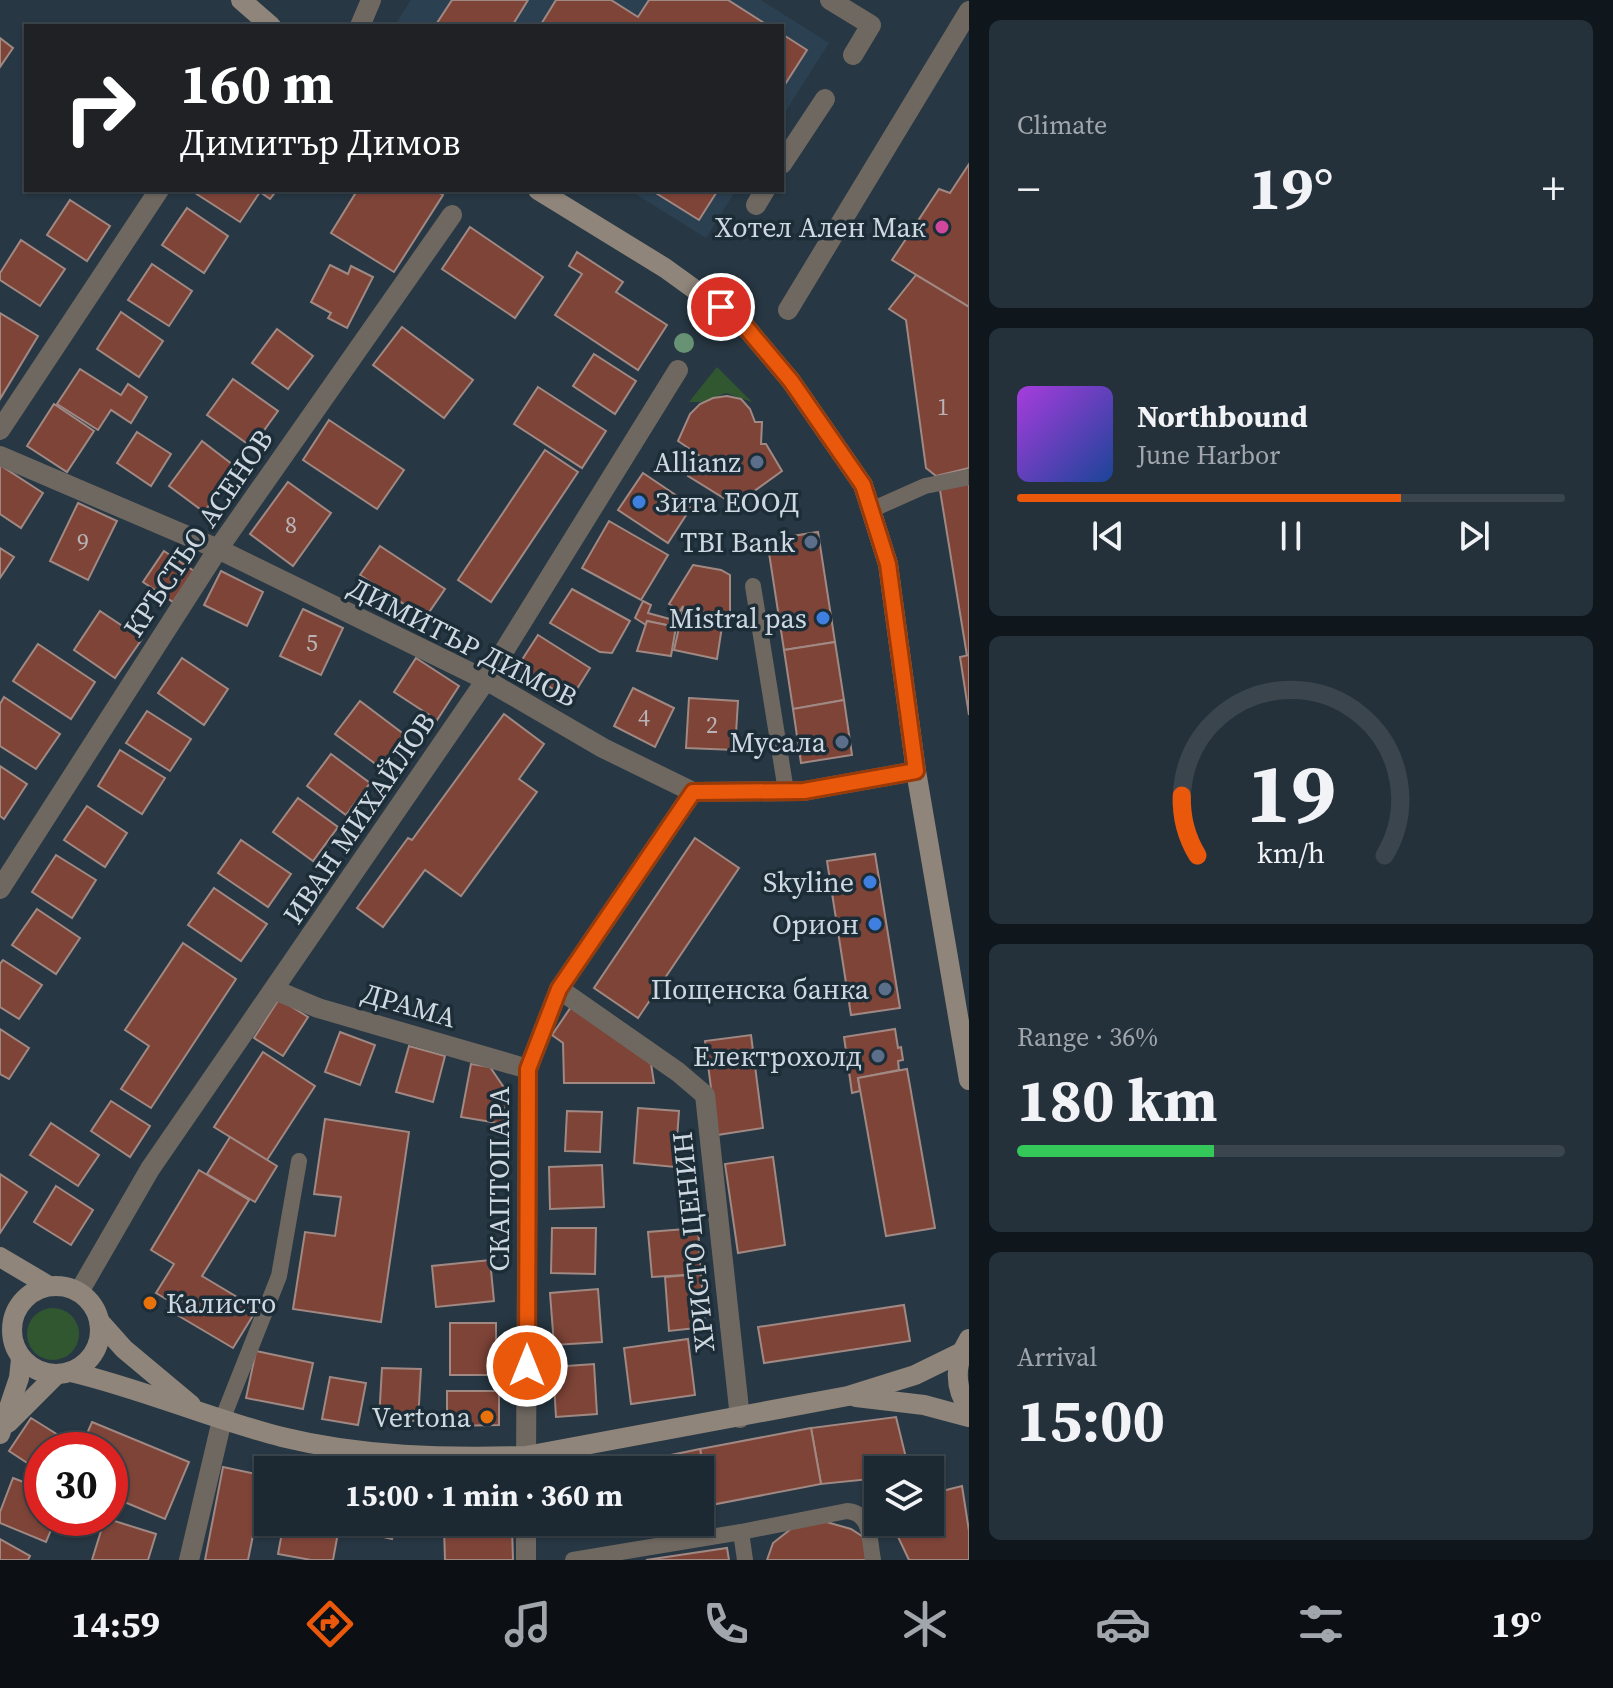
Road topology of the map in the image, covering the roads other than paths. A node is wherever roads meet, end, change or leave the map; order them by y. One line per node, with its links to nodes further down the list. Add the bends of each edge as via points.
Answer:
1 (241, 0): 5 (street)
2 (371, 0): 6 (street)
3 (843, 4): 7 (street, via 871,25)
4 (969, 11): 13 (street)
5 (269, 24)
6 (361, 24)
7 (853, 55)
8 (825, 99): 9 (street)
9 (784, 161)
10 (158, 192): 15 (street)
11 (541, 192): 18 (street, via 665,268 744,325 860,479)
12 (452, 215): 19 (street, КРЪСТЬО АСЕНОВ)
13 (788, 310)
14 (678, 370): 21 (street, ИВАН МИХАЙЛОВ)
15 (0, 430)
16 (0, 456): 19 (street, ДИМИТЪР ДИМОВ)
17 (969, 477): 18 (lane, via 925,486)
18 (871, 510): 22 (street, via 888,564)
19 (218, 549): 21 (street, ДИМИТЪР ДИМОВ); 25 (street, КРЪСТЬО АСЕНОВ)
20 (753, 586): 23 (lane)
21 (486, 680): 24 (street, ДИМИТЪР ДИМОВ, via 603,748); 27 (street, ИВАН МИХАЙЛОВ)
22 (916, 771): 23 (street, ДИМИТЪР ДИМОВ); 29 (street)
23 (786, 791): 24 (street, ДИМИТЪР ДИМОВ)
24 (693, 792): 26 (street, СКАПТОПАРА)
25 (0, 889)
26 (559, 989): 28 (street, СКАПТОПАРА); 42 (street, ХРИСТО ЦЕНИН, via 705,1095)
27 (275, 990): 28 (street, ДРАМА, via 318,1008); 33 (street, ИВАН МИХАЙЛОВ, via 150,1169)
28 (528, 1069): 46 (street, СКАПТОПАРА)
29 (969, 1080)
30 (299, 1161): 43 (lane, via 279,1276)
31 (0, 1257): 32 (street)
32 (49, 1286): 33 (street); 36 (street, via 23,1300 15,1312)
33 (79, 1292): 34 (street)
34 (99, 1321): 37 (street, via 91,1357); 40 (street)
35 (965, 1346): 38 (street, via 915,1375); 39 (street, via 957,1371)
36 (13, 1352): 37 (street, via 41,1373); 44 (street, via 19,1378)
37 (64, 1374): 40 (street, via 118,1385); 44 (street, via 38,1390)
38 (848, 1396): 41 (street, via 924,1405); 42 (street)
39 (969, 1409)
40 (200, 1413): 43 (street)
41 (969, 1417)
42 (740, 1418): 47 (street)
43 (222, 1420): 45 (street, via 336,1448); 50 (street)
44 (1, 1431)
45 (410, 1456)
46 (526, 1456)
47 (559, 1456)
48 (741, 1532): 52 (lane); 53 (lane); 54 (lane, via 858,1512 866,1520)
49 (526, 1536): 51 (street)
50 (189, 1560)
51 (526, 1560)
52 (573, 1560)
53 (745, 1560)
54 (873, 1560)

